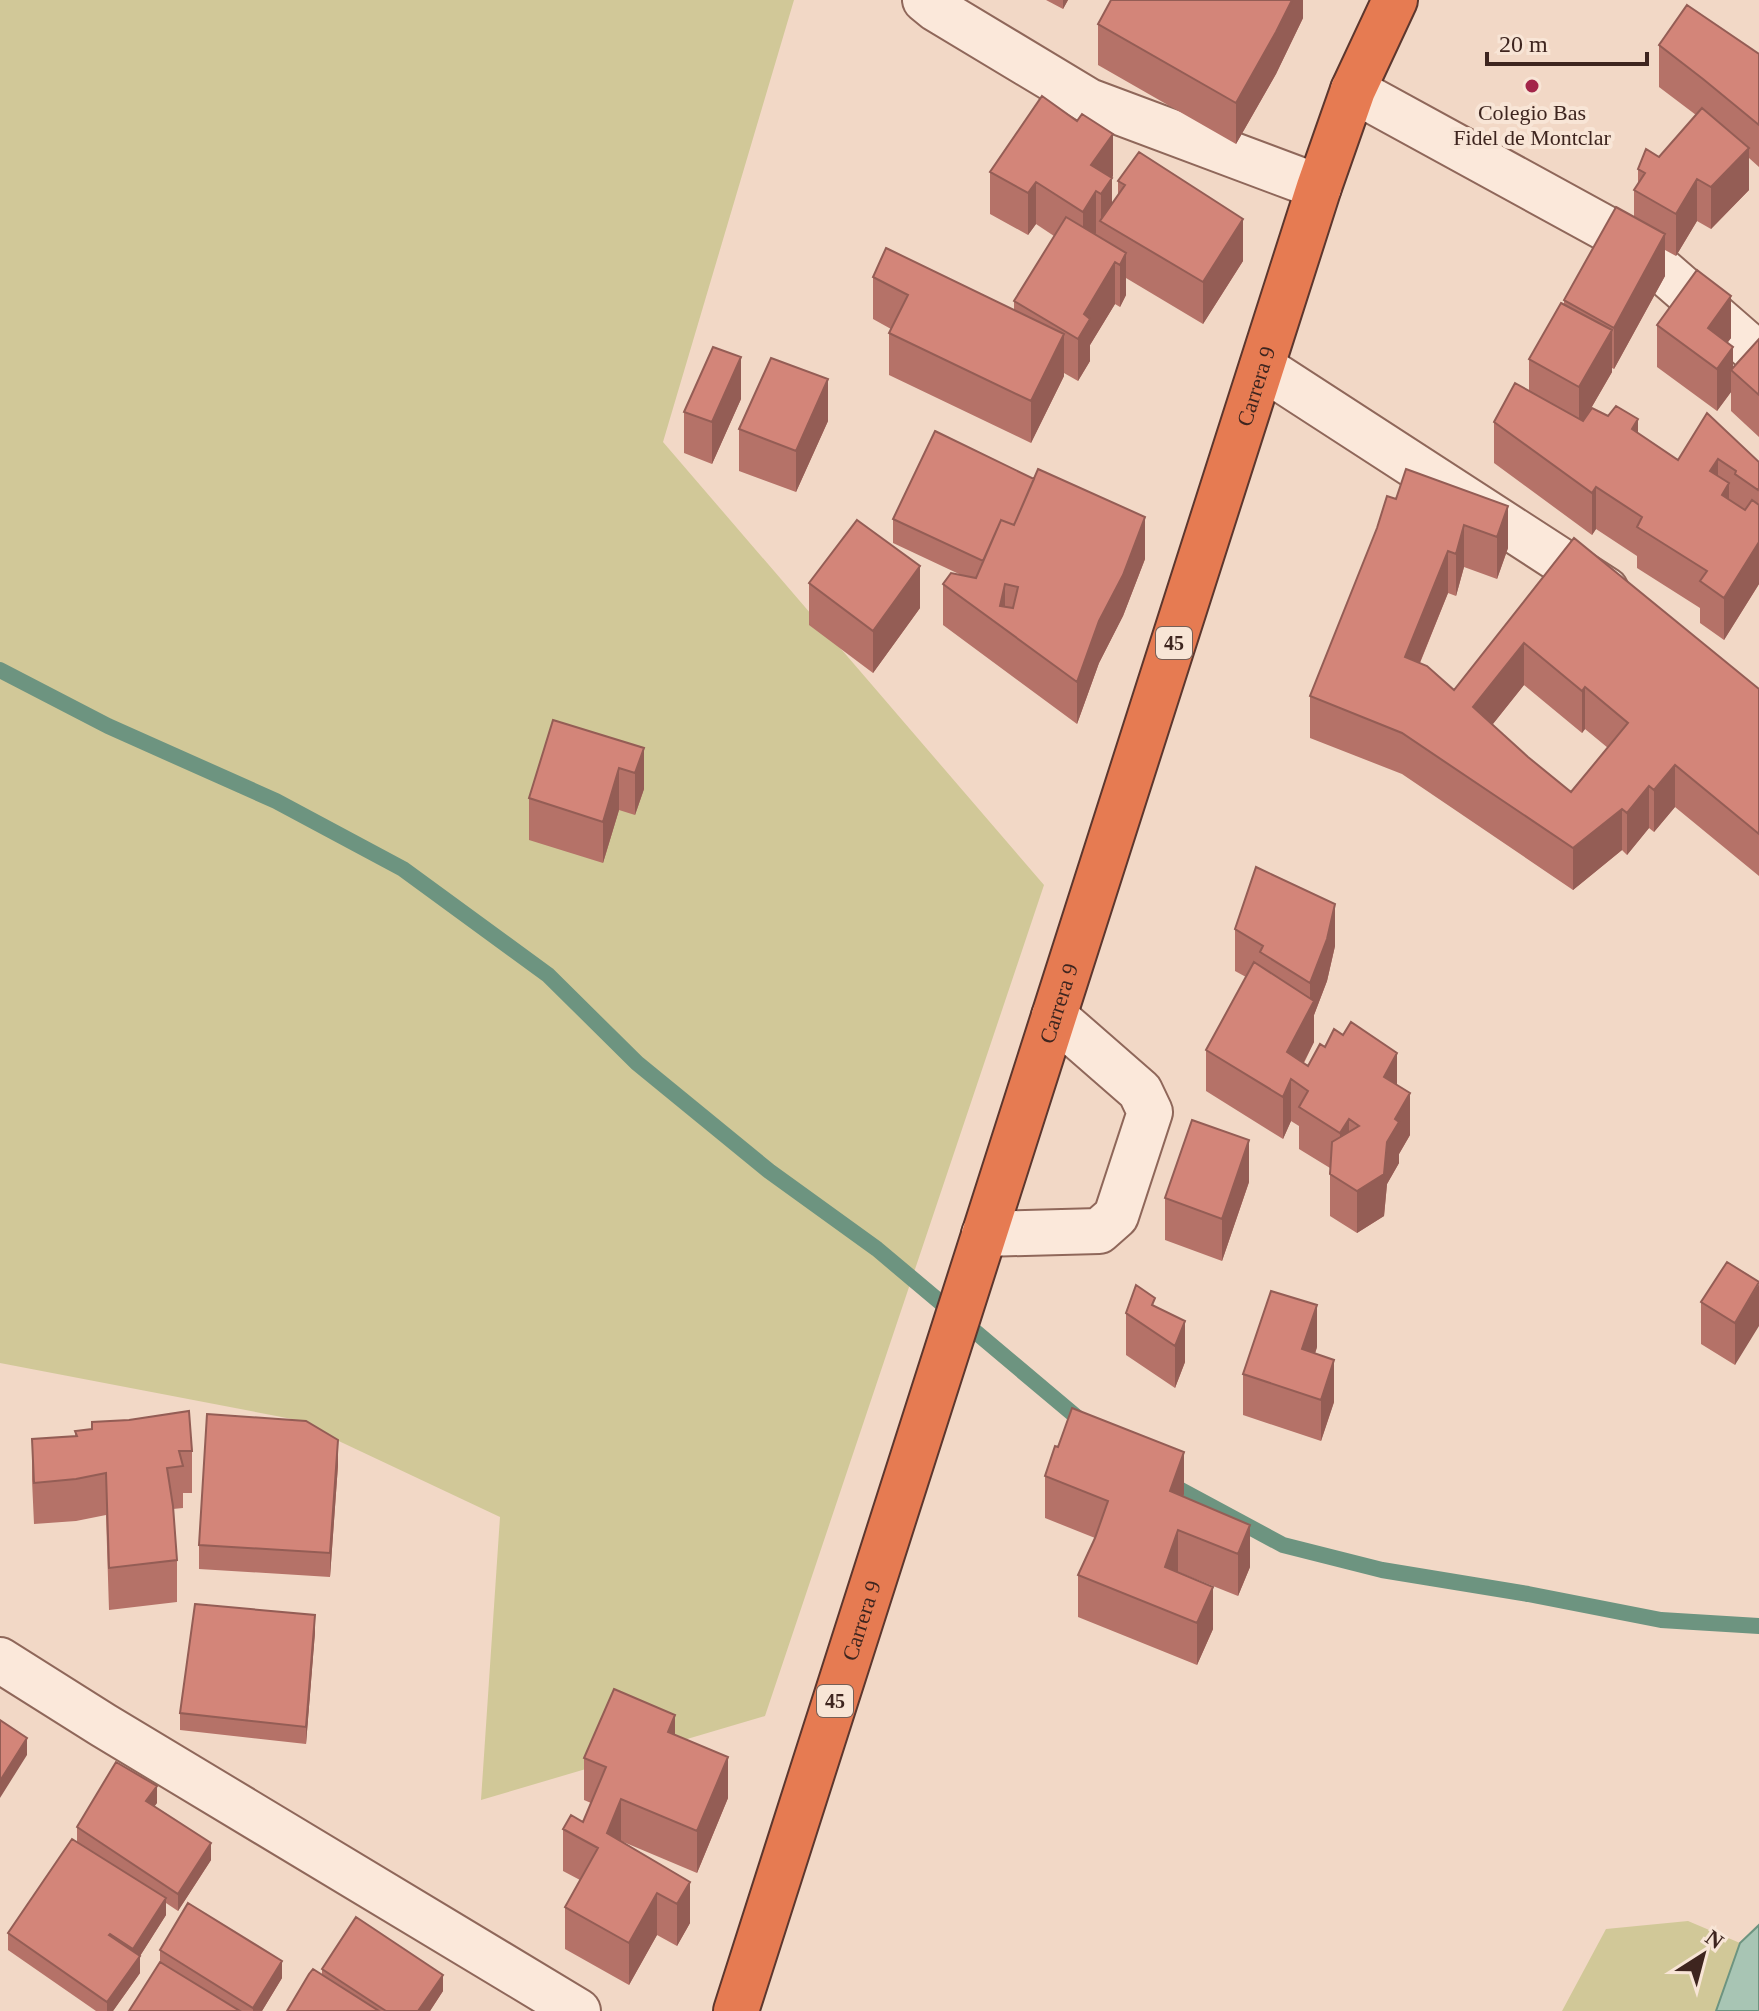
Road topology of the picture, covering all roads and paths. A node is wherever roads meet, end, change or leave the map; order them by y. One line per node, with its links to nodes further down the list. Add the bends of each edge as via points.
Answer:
1 (925, 0): 4 (street, via 1089,101)
2 (1395, 0): 3 (highway, Carrera 9 / 45)
3 (1353, 90): 4 (highway, Carrera 9 / 45); 5 (street, via 1627,240)
4 (1319, 187): 6 (highway, Carrera 9 / 45)
5 (1759, 355)
6 (1262, 367): 7 (street); 8 (highway, Carrera 9 / 45)
7 (1642, 618)
8 (1054, 1016): 9 (highway, Carrera 9 / 45); 9 (street, via 1140,1091 1150,1112 1116,1216 1099,1231)
9 (984, 1234): 12 (highway, Carrera 9 / 45)
10 (0, 1660): 11 (street)
11 (578, 2011)
12 (736, 2011)

